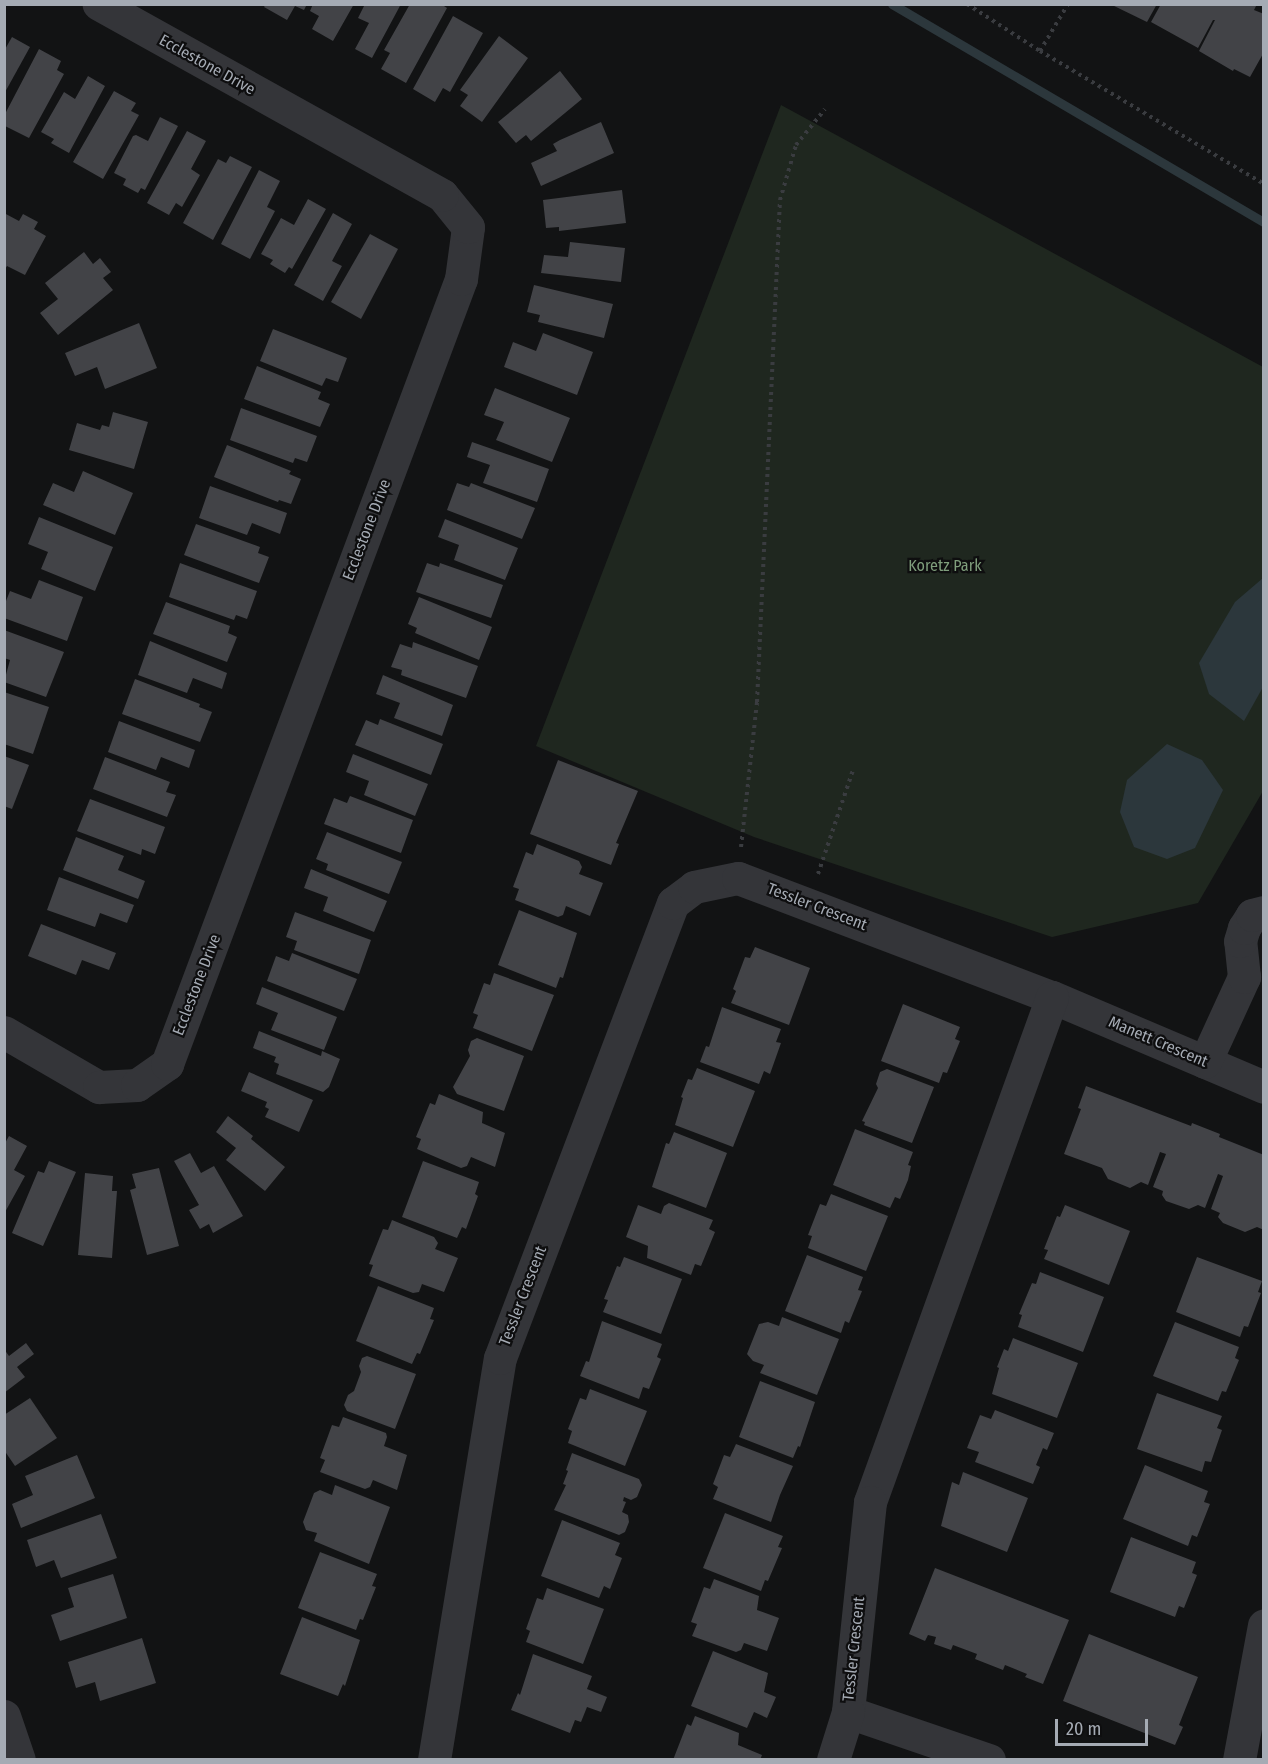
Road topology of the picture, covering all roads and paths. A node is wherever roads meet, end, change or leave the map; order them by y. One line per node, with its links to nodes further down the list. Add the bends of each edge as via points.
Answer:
1 (99, 4): 13 (street, Ecclestone Drive, via 442,195 468,227 461,279 167,1064 136,1085 99,1087)
2 (967, 4): 4 (path)
3 (1068, 4): 4 (path)
4 (1040, 51): 6 (path)
5 (825, 109): 8 (path, via 796,145 780,200 757,702)
6 (1263, 184)
7 (853, 770): 9 (path)
8 (738, 878): 9 (street, Tessler Crescent); 20 (street, Tessler Crescent, via 694,887 673,903 500,1358)
9 (808, 903): 12 (street, Tessler Crescent)
10 (1263, 912): 11 (street, via 1252,915 1240,941)
11 (1254, 981): 14 (street)
12 (1052, 997): 14 (street, Manett Crescent); 17 (street, Tessler Crescent, via 870,1502)
13 (4, 1032)
14 (1205, 1062): 15 (street, Manett Crescent)
15 (1263, 1087)
16 (1263, 1625): 23 (street)
17 (848, 1712): 21 (street, Tessler Crescent); 22 (street)
18 (4, 1716): 19 (street)
19 (19, 1760)
20 (434, 1760)
21 (833, 1760)
22 (989, 1760)
23 (1239, 1760)

